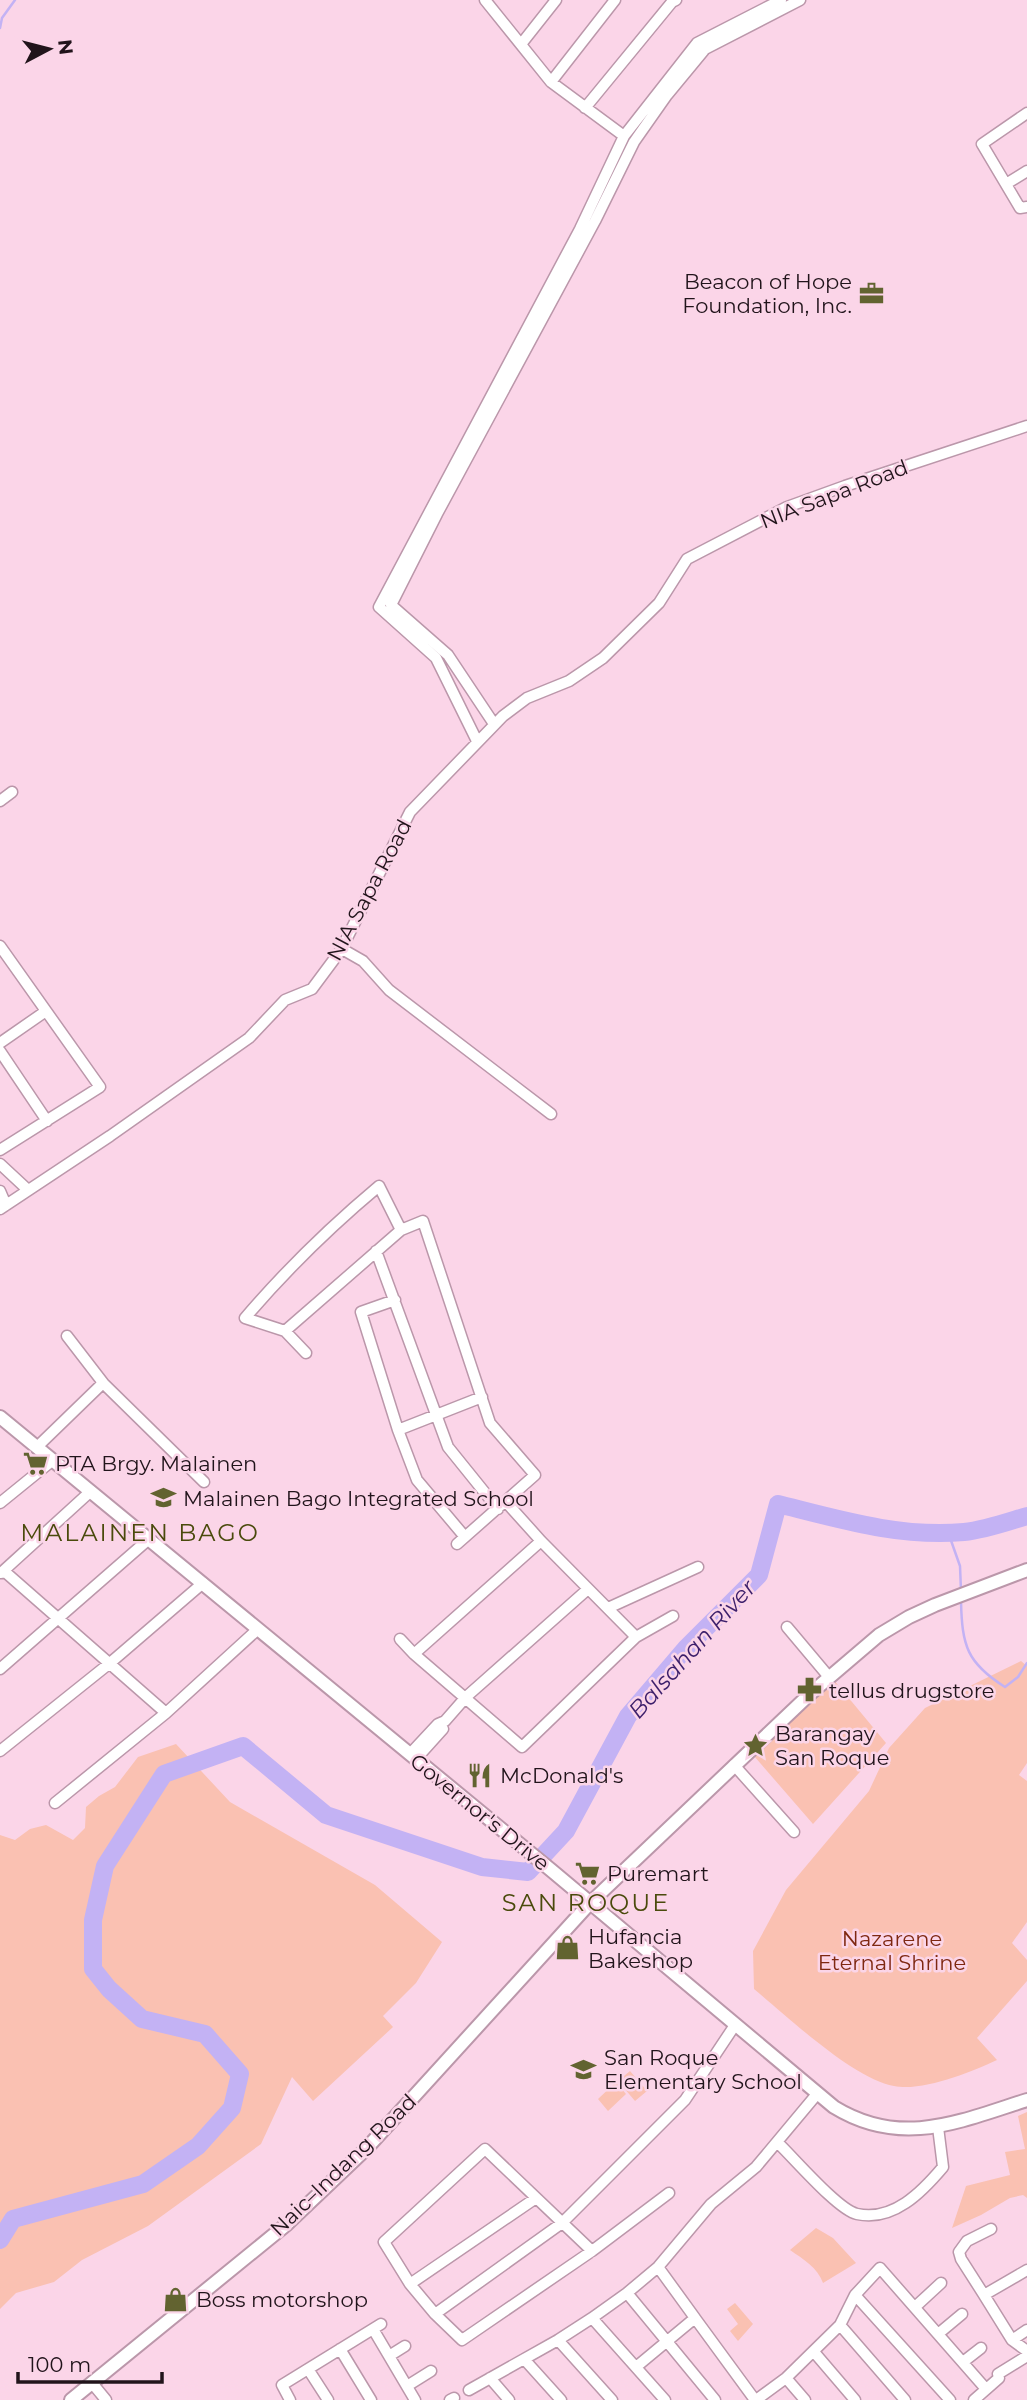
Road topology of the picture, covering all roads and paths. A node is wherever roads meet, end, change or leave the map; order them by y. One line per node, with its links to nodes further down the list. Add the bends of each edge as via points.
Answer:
1 (556, 0): 8 (street)
2 (615, 0): 9 (street)
3 (676, 0): 10 (street)
4 (781, 0): 7 (street)
5 (800, 0): 17 (street, via 705,49 634,142)
6 (491, 2): 8 (street)
7 (757, 5): 12 (street, via 697,43)
8 (522, 43): 9 (street)
9 (551, 82): 10 (street)
10 (585, 108): 12 (street)
11 (1027, 113): 14 (street, via 982,144)
12 (624, 136): 18 (street, via 580,229)
13 (1027, 171): 14 (street)
14 (1006, 184): 15 (street, via 1020,208)
15 (1027, 207)
16 (1027, 426): 21 (street, NIA Sapa Road, via 786,508 687,559 659,603 603,659 569,681 527,698)
17 (391, 605): 18 (street); 19 (street)
18 (379, 607): 20 (street, via 436,659)
19 (454, 663): 20 (street); 21 (street)
20 (442, 672): 22 (street)
21 (494, 724): 22 (street, NIA Sapa Road)
22 (477, 741): 26 (street, NIA Sapa Road, via 410,811)
23 (12, 792): 24 (street)
24 (0, 801)
25 (0, 946): 27 (street)
26 (342, 949): 30 (street, via 363,961 389,990); 34 (street, NIA Sapa Road, via 312,989 285,1000 249,1038)
27 (46, 1011): 28 (street); 31 (street, via 100,1087)
28 (0, 1043)
29 (0, 1051): 31 (street)
30 (551, 1114)
31 (47, 1121): 32 (street)
32 (0, 1150)
33 (0, 1164): 34 (street)
34 (28, 1190): 36 (street, NIA Sapa Road)
35 (0, 1191): 36 (street)
36 (3, 1207)
37 (401, 1230): 38 (street); 40 (street, via 379,1186 284,1273 245,1318); 44 (street, via 423,1221)
38 (376, 1251): 39 (street); 40 (street)
39 (395, 1300): 45 (street); 47 (street, via 361,1312)
40 (285, 1331): 42 (street)
41 (68, 1336): 43 (street)
42 (306, 1353)
43 (104, 1384): 48 (street); 50 (street)
44 (482, 1397): 45 (street); 52 (street, via 490,1423 535,1475)
45 (436, 1414): 47 (street); 54 (street, via 449,1447)
46 (0, 1417): 48 (main road, Governor's Drive)
47 (398, 1430): 54 (street, via 418,1480 461,1540)
48 (37, 1447): 49 (main road, Governor's Drive)
49 (52, 1460): 51 (main road, Governor's Drive); 53 (street)
50 (204, 1482)
51 (91, 1491): 55 (main road, Governor's Drive); 59 (street)
52 (506, 1502): 54 (street); 56 (street)
53 (0, 1503)
54 (498, 1509)
55 (149, 1539): 60 (main road, Governor's Drive); 64 (street)
56 (541, 1541): 61 (street); 69 (street)
57 (698, 1567): 62 (street)
58 (1027, 1570): 72 (main road, Naic–Indang Road, via 918,1613 878,1635)
59 (2, 1572): 64 (street)
60 (203, 1583): 66 (main road, Governor's Drive); 70 (street)
61 (588, 1589): 62 (street); 73 (street)
62 (608, 1608): 67 (street)
63 (673, 1616): 67 (street)
64 (58, 1619): 70 (street); 71 (street)
65 (787, 1626): 72 (street)
66 (258, 1629): 74 (street); 76 (main road, Governor's Drive)
67 (636, 1637): 73 (street, via 522,1746)
68 (400, 1639): 69 (street)
69 (414, 1654): 73 (street)
70 (110, 1663): 74 (street); 75 (street)
71 (0, 1669)
72 (830, 1677): 77 (main road, Naic–Indang Road)
73 (466, 1697): 76 (street)
74 (166, 1713): 78 (street)
75 (0, 1751)
76 (417, 1753): 80 (main road, Governor's Drive)
77 (734, 1765): 79 (street); 80 (main road, Naic–Indang Road)
78 (55, 1803)
79 (794, 1832)
80 (590, 1903): 81 (main road, Governor's Drive); 123 (main road, Naic–Indang Road, via 366,2149 286,2224)
81 (736, 2025): 82 (main road, Governor's Drive); 88 (street, via 685,2100)
82 (817, 2094): 84 (main road, Governor's Drive, via 842,2112 873,2125 907,2130); 85 (street)
83 (1027, 2100): 84 (main road, Governor's Drive)
84 (938, 2127): 85 (street, via 943,2167 904,2205 868,2214 855,2214 836,2200)
85 (777, 2142): 91 (street, via 756,2167 711,2204)
86 (669, 2193): 90 (street)
87 (536, 2198): 88 (street); 94 (street); 94 (street, via 485,2149 384,2242)
88 (562, 2222): 90 (street); 99 (street)
89 (990, 2229): 97 (street, via 967,2241 959,2252)
90 (592, 2251): 99 (street, via 462,2340)
91 (659, 2267): 95 (street); 100 (street)
92 (1027, 2270): 97 (street)
93 (941, 2283): 98 (street)
94 (410, 2284): 99 (street)
95 (627, 2293): 102 (street); 108 (street)
96 (855, 2295): 98 (street, via 880,2268); 103 (street); 142 (street)
97 (984, 2295): 107 (street)
98 (915, 2307): 105 (street)
99 (435, 2314)
100 (692, 2314): 108 (street, via 695,2318); 138 (street)
101 (962, 2314): 105 (street)
102 (593, 2318): 106 (street); 118 (street)
103 (840, 2325): 113 (street); 141 (street)
104 (1027, 2330): 107 (street)
105 (938, 2334): 117 (street)
106 (558, 2340): 116 (street); 135 (street)
107 (1013, 2340): 112 (street)
108 (667, 2342): 118 (street); 137 (street)
109 (405, 2347): 114 (street)
110 (981, 2348): 117 (street)
111 (340, 2349): 114 (street, via 377,2327); 119 (street); 131 (street)
112 (1027, 2351)
113 (814, 2352): 122 (street); 140 (street)
114 (389, 2356): 124 (street)
115 (1027, 2356): 125 (street)
116 (524, 2359): 121 (street); 134 (street)
117 (963, 2362): 125 (street)
118 (636, 2367): 136 (street)
119 (308, 2369): 129 (street, via 282,2385); 130 (street)
120 (431, 2371): 124 (street)
121 (490, 2378): 126 (street); 133 (street)
122 (786, 2378): 138 (street); 139 (street)
123 (92, 2383): 127 (main road, Naic–Indang Road); 128 (street)
124 (407, 2386): 132 (street)
125 (986, 2389): 143 (street)
126 (470, 2390)
127 (71, 2400)
128 (106, 2400)
129 (290, 2400)
130 (328, 2400)
131 (371, 2400)
132 (415, 2400)
133 (509, 2400)
134 (561, 2400)
135 (612, 2400)
136 (665, 2400)
137 (715, 2400)
138 (755, 2400)
139 (805, 2400)
140 (855, 2400)
141 (905, 2400)
142 (950, 2400)
143 (974, 2400)

